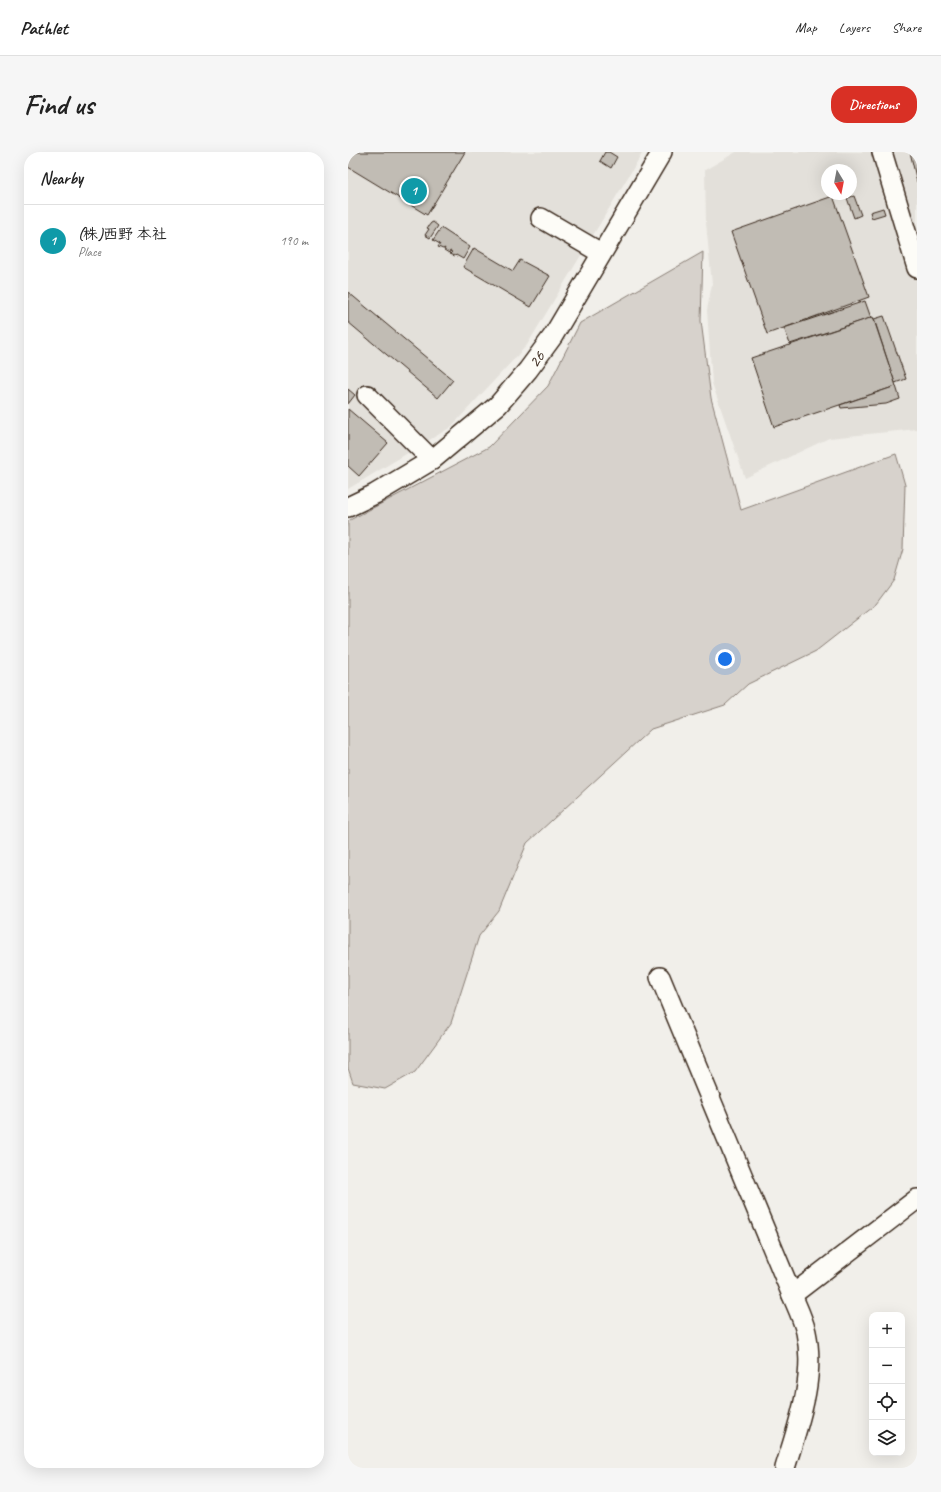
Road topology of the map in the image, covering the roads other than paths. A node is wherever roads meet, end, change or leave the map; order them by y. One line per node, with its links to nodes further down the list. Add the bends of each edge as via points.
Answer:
1 (662, 152): 4 (street, 26)
2 (882, 152): 5 (street)
3 (541, 218): 4 (street)
4 (601, 253): 7 (street, 26, via 553,336 528,370 498,405)
5 (917, 268)
6 (367, 395): 7 (street)
7 (432, 460): 8 (street, 26)
8 (348, 507)
9 (660, 977): 11 (street)
10 (917, 1199): 11 (street)
11 (792, 1295): 12 (street, via 806,1332 809,1359 804,1405)
12 (785, 1468)

